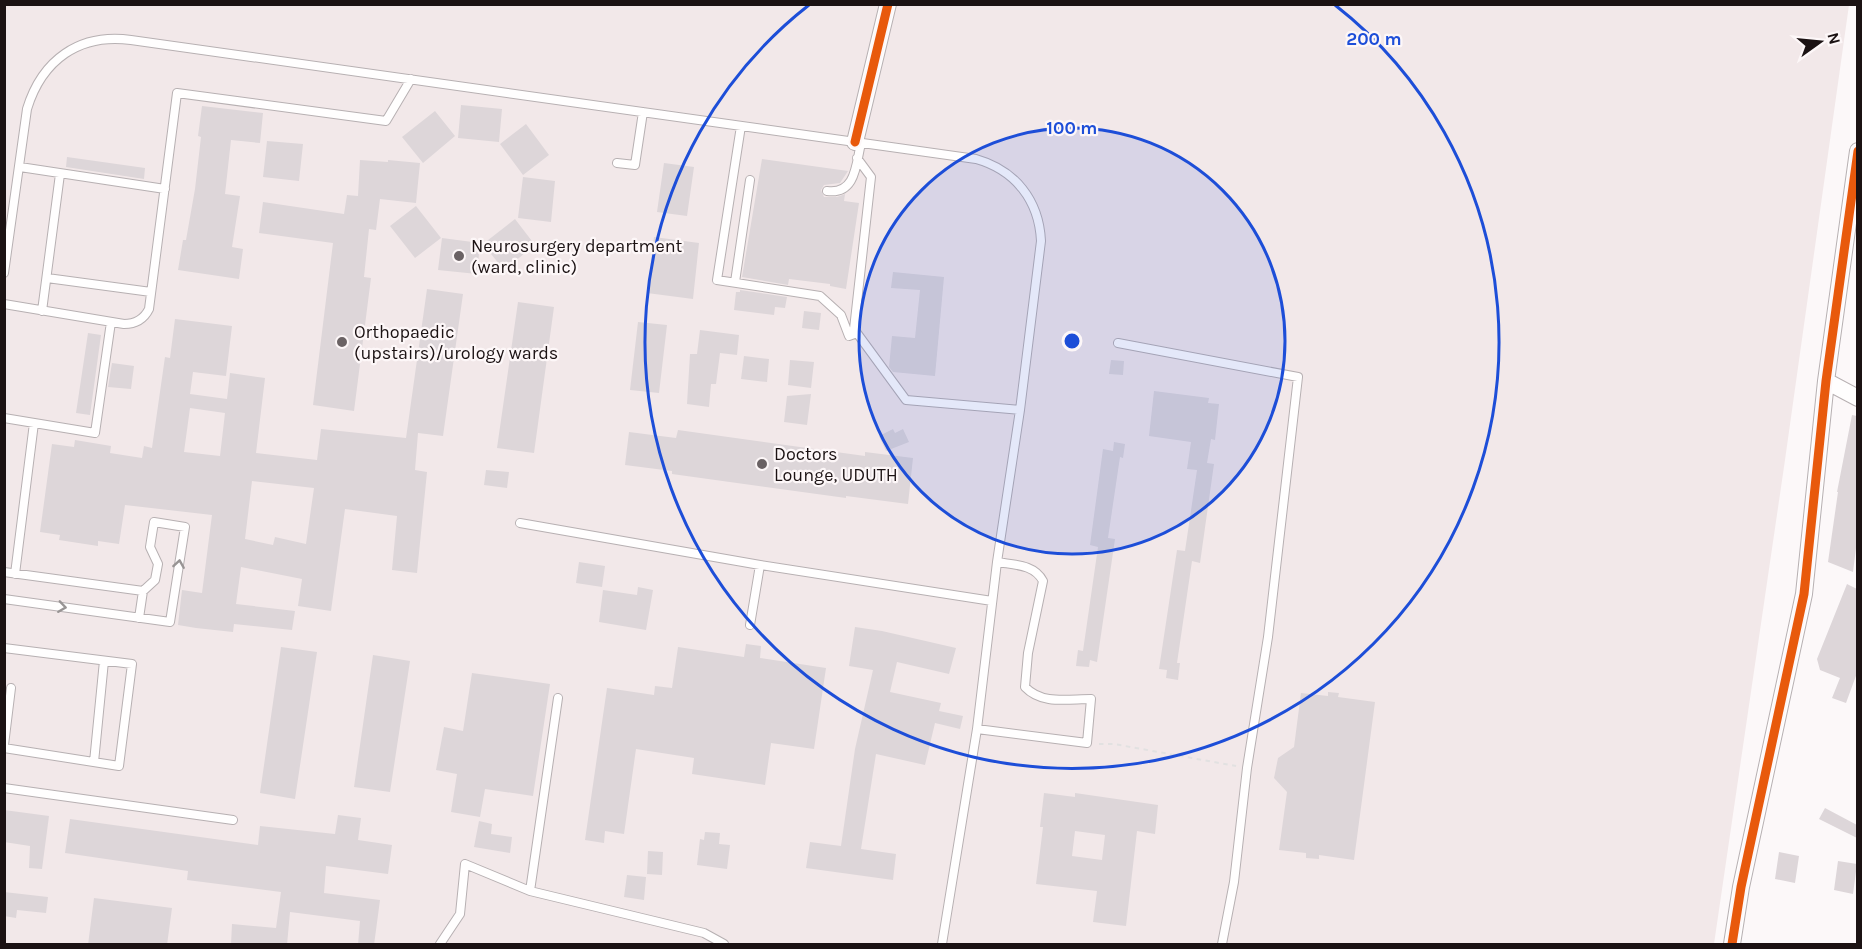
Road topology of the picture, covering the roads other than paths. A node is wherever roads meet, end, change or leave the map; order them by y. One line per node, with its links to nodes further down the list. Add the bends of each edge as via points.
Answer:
1 (888, 4): 5 (street)
2 (411, 79): 3 (lane); 8 (lane, via 118,38 94,41 60,57 36,86 27,110); 11 (lane, via 386,121 177,93)
3 (643, 112): 4 (lane); 7 (lane, via 635,165)
4 (741, 126): 5 (lane); 15 (lane, via 717,280)
5 (858, 148): 12 (lane, via 850,183 841,190); 20 (lane, via 871,177 854,329); 24 (lane, via 987,162 1016,180 1030,198 1041,241)
6 (1857, 151): 22 (street)
7 (617, 163)
8 (20, 167): 9 (lane); 13 (lane)
9 (60, 174): 11 (lane); 14 (lane)
10 (750, 180): 15 (lane)
11 (165, 189): 16 (lane)
12 (827, 191)
13 (4, 273)
14 (47, 278): 16 (lane); 18 (lane)
15 (735, 282): 20 (lane, via 820,296 841,315 849,336)
16 (152, 292): 19 (lane, via 149,309 140,320 129,324)
17 (4, 304): 18 (lane)
18 (42, 310): 19 (lane)
19 (111, 322): 26 (lane, via 95,433)
20 (857, 333): 24 (lane, via 906,400)
21 (1118, 343): 50 (lane, via 1298,377 1268,637)
22 (1826, 381): 23 (street); 51 (street, via 1804,594)
23 (1857, 398)
24 (1020, 410): 28 (lane)
25 (4, 418): 26 (lane)
26 (34, 423): 31 (lane)
27 (520, 523): 29 (lane)
28 (997, 562): 34 (lane); 41 (lane, via 1030,568 1043,581 1025,687 1044,699 1091,699 1087,743)
29 (760, 565): 34 (lane); 36 (lane)
30 (4, 572): 31 (lane)
31 (15, 574): 32 (lane)
32 (143, 591): 35 (lane); 35 (lane, one-way to 32, via 170,622 185,527 154,522 150,547 158,564 155,580)
33 (4, 599): 35 (lane, one-way to 35)
34 (992, 601): 41 (lane)
35 (139, 618)
36 (750, 625)
37 (4, 648): 38 (lane)
38 (104, 661): 43 (lane); 43 (lane, via 132,664 119,766)
39 (10, 688): 42 (lane)
40 (558, 698): 46 (lane)
41 (977, 729): 49 (lane)
42 (4, 746): 43 (lane)
43 (94, 762)
44 (4, 788): 45 (lane)
45 (233, 820)
46 (530, 891): 47 (lane, via 465,864 460,914); 48 (lane, via 704,933)
47 (440, 945)
48 (724, 945)
49 (942, 945)
50 (1222, 945)
51 (1732, 945)

